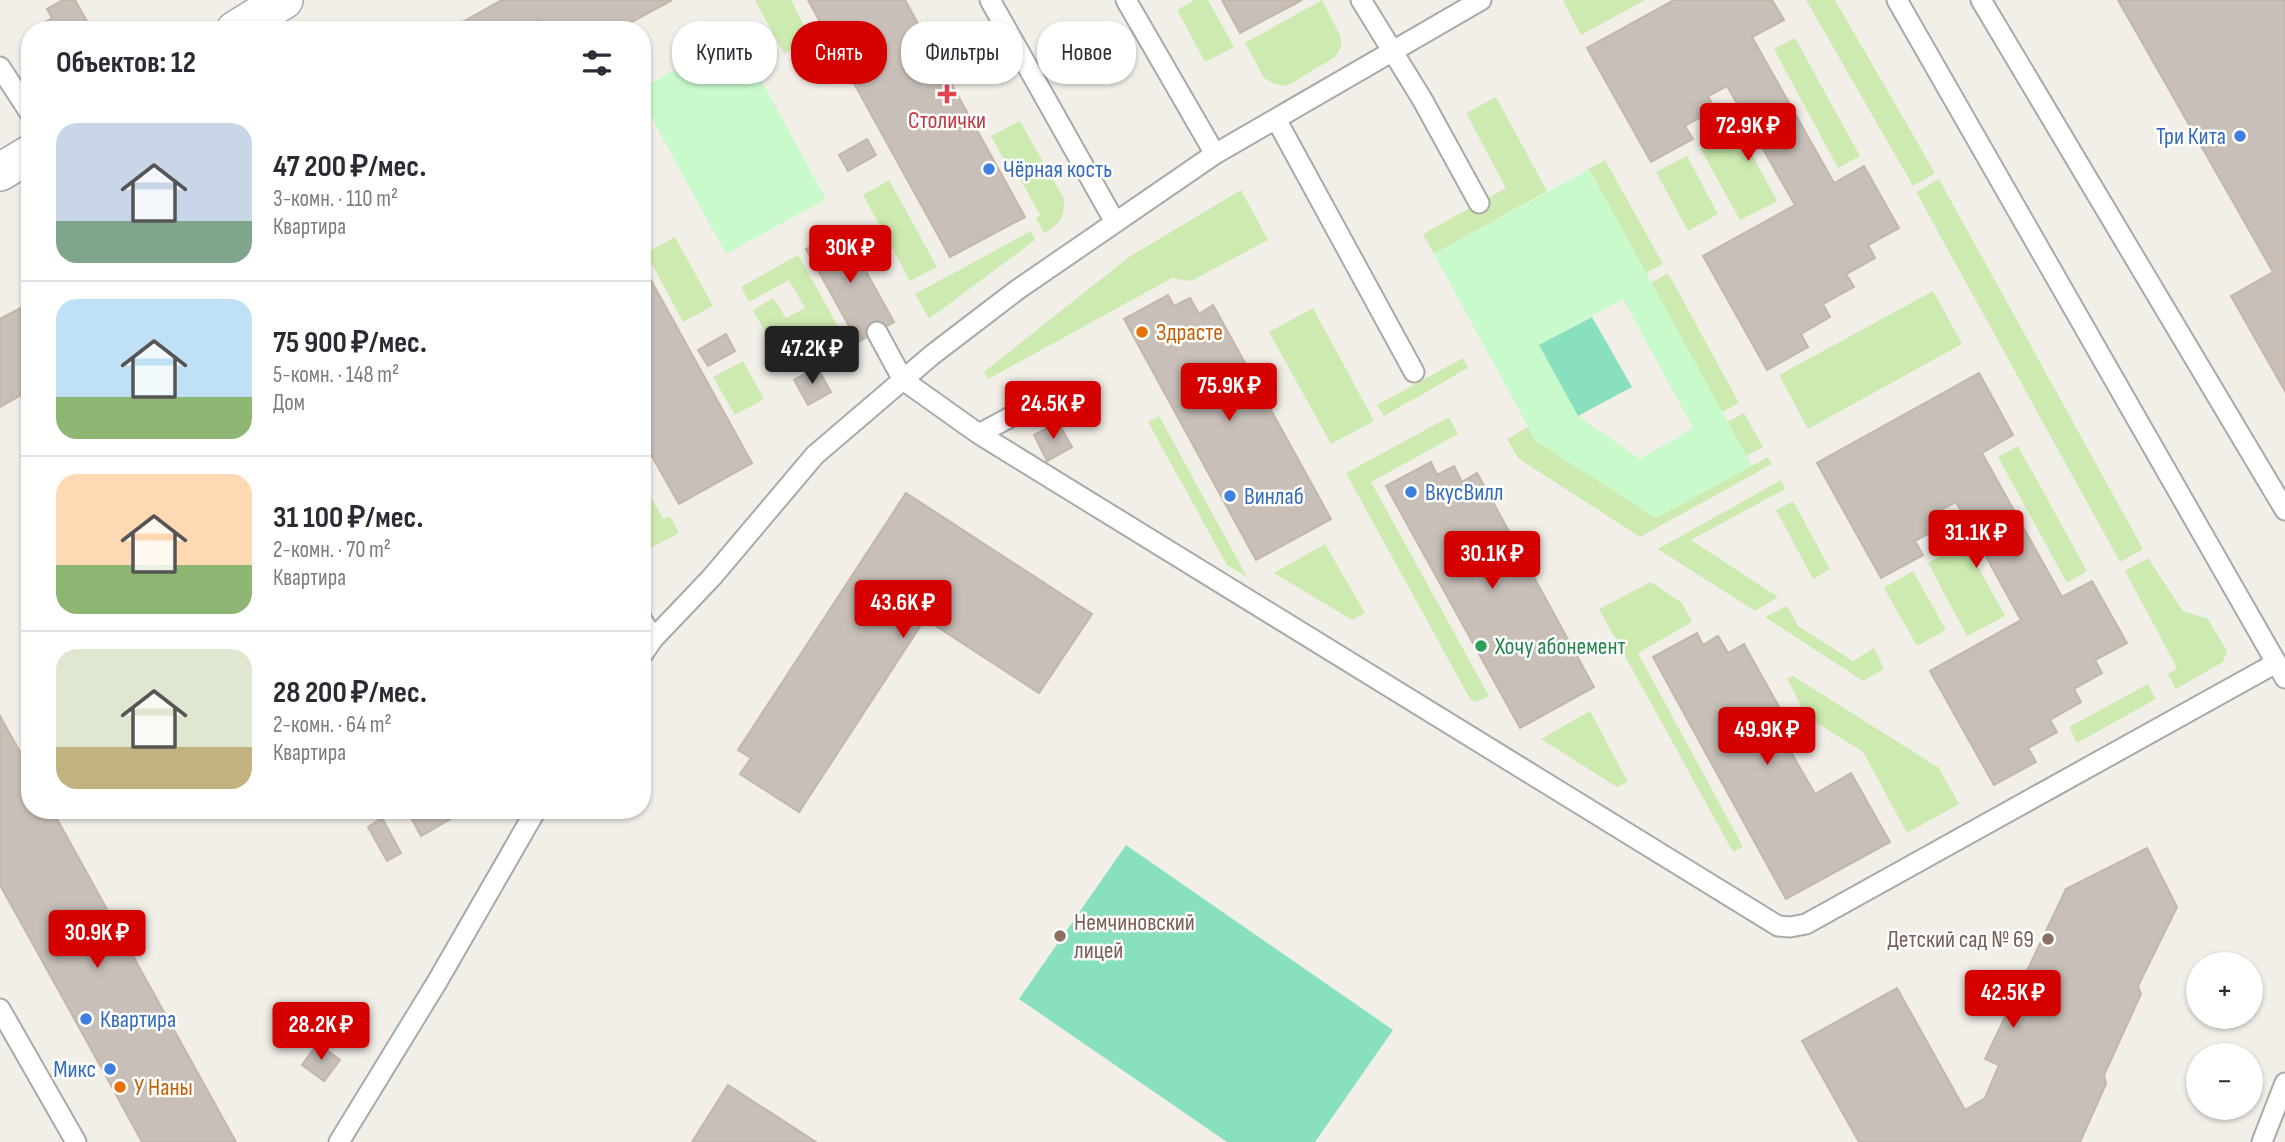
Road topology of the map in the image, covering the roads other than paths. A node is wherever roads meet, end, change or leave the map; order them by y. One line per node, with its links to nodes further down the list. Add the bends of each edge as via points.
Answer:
1 (285, 0): 8 (street)
2 (990, 0): 17 (lane)
3 (1126, 0): 13 (lane)
4 (1361, 0): 9 (lane)
5 (1481, 0): 9 (lane)
6 (1897, 0): 25 (lane)
7 (1981, 0): 23 (lane)
8 (250, 21)
9 (1393, 51): 12 (lane); 16 (lane)
10 (0, 67): 11 (lane)
11 (21, 99)
12 (1276, 119): 13 (lane); 19 (lane)
13 (1215, 154): 17 (lane)
14 (21, 159): 15 (street)
15 (0, 172)
16 (1479, 203)
17 (1115, 222): 20 (lane, via 1017,290)
18 (877, 332): 20 (lane)
19 (1414, 373)
20 (903, 380): 22 (lane); 24 (lane, via 816,455)
21 (1049, 396): 22 (lane)
22 (979, 433): 25 (lane, via 1778,926 1806,924)
23 (2285, 510)
24 (651, 644)
25 (2281, 671)
26 (531, 819): 30 (lane)
27 (0, 1009): 29 (lane)
28 (2285, 1083): 31 (lane)
29 (76, 1142)
30 (339, 1142)
31 (2262, 1142)

